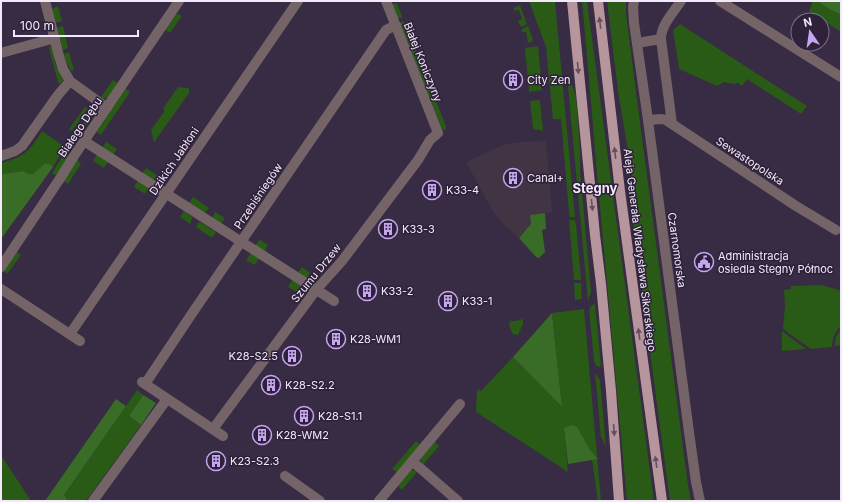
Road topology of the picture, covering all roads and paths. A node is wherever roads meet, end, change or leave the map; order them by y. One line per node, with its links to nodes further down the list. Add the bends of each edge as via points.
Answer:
1 (45, 1): 11 (street)
2 (179, 1): 17 (street, Białego Dębu)
3 (298, 1): 23 (street, Dzikich Jabłoni)
4 (386, 1): 10 (street, Białej Koniczyny)
5 (572, 1): 42 (main road, one-way to 42, via 611,384)
6 (598, 1): 43 (main road, Aleja Generała Władysława Sikorskiego, one-way to 6, via 620,191)
7 (634, 1): 13 (street, Czarnomorska)
8 (681, 1): 12 (street, via 664,27)
9 (720, 1): 15 (street)
10 (396, 25): 20 (street, Białej Koniczyny); 25 (street, Przebiśniegów, via 386,30)
11 (54, 38): 14 (street); 16 (street, via 60,61)
12 (660, 39): 13 (street); 19 (street)
13 (637, 43): 18 (street, Czarnomorska)
14 (1, 52)
15 (841, 77)
16 (70, 81): 17 (street); 22 (street, via 22,146)
17 (107, 108): 21 (street, Białego Dębu)
18 (648, 120): 19 (street, Sewastopolska, via 662,119); 44 (street, Czarnomorska)
19 (672, 124): 24 (street, Sewastopolska)
20 (438, 132): 28 (street, Szumu Drzew, via 342,261)
21 (84, 141): 23 (street); 26 (street, Białego Dębu)
22 (1, 156)
23 (167, 194): 25 (street); 30 (street, Dzikich Jabłoni)
24 (836, 230)
25 (242, 242): 28 (street); 32 (street, Przebiśniegów, via 143,383)
26 (1, 267)
27 (1, 289): 30 (street)
28 (316, 290): 29 (street); 34 (street, Szumu Drzew)
29 (334, 301)
30 (70, 334): 31 (street)
31 (80, 341)
32 (167, 399): 34 (street); 38 (street)
33 (460, 404): 36 (street)
34 (213, 429): 35 (street)
35 (223, 436)
36 (412, 461): 40 (street); 41 (street)
37 (285, 476): 39 (street)
38 (93, 501)
39 (320, 501)
40 (379, 501)
41 (458, 501)
42 (619, 501)
43 (662, 501)
44 (700, 501)

